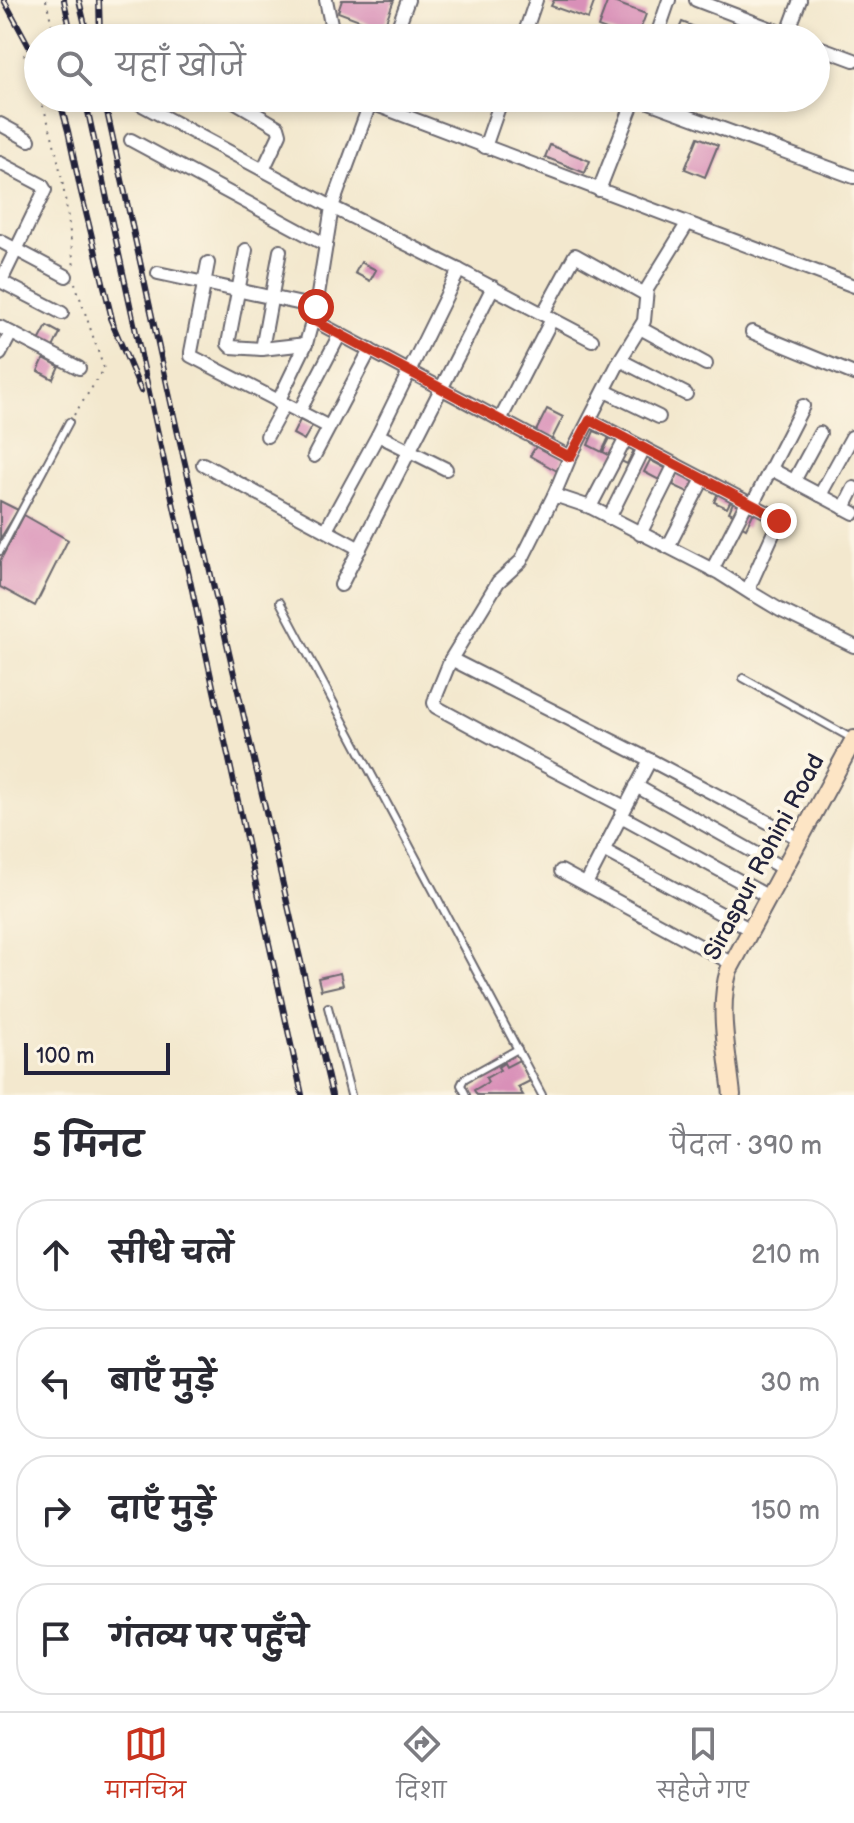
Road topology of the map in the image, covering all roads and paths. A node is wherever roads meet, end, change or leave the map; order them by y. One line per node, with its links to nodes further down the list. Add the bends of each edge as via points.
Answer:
1 (46, 0): 8 (path)
2 (326, 0): 9 (street)
3 (408, 0): 10 (street)
4 (536, 0): 11 (street)
5 (669, 0): 12 (street)
6 (696, 0): 13 (street)
7 (800, 0): 14 (street)
8 (52, 24)
9 (331, 24)
10 (399, 24)
11 (528, 24)
12 (661, 24)
13 (759, 24)
14 (794, 24)
15 (830, 51): 16 (street)
16 (854, 60)
17 (45, 112): 78 (path, via 68,216 75,286 104,369)
18 (155, 112): 30 (street)
19 (253, 112): 30 (street, via 278,127 280,134)
20 (362, 112): 33 (street)
21 (396, 112): 28 (street)
22 (497, 112): 28 (street)
23 (631, 112): 32 (street)
24 (675, 112): 31 (street)
25 (0, 124): 26 (street)
26 (29, 140)
27 (131, 140): 36 (street)
28 (485, 147): 32 (street)
29 (0, 163): 37 (street, via 45,190)
30 (263, 170): 33 (street)
31 (854, 177)
32 (599, 190): 34 (street)
33 (332, 207): 36 (street); 41 (street)
34 (687, 224): 46 (street); 49 (street)
35 (0, 241): 37 (street)
36 (326, 245): 51 (street)
37 (17, 250): 43 (street); 44 (street)
38 (246, 250): 48 (street)
39 (280, 251): 50 (street)
40 (208, 263): 45 (street)
41 (459, 270): 47 (street); 67 (street)
42 (158, 273): 45 (street)
43 (66, 276)
44 (0, 281): 52 (street)
45 (204, 283): 48 (street); 72 (street, via 191,356)
46 (854, 286)
47 (493, 287): 53 (street); 69 (street)
48 (238, 289): 50 (street); 61 (street, via 228,344)
49 (645, 294): 53 (street, via 576,255); 55 (street)
50 (271, 296): 51 (street); 61 (street)
51 (316, 307): 54 (street)
52 (62, 313)
53 (548, 316): 59 (street); 76 (street)
54 (313, 320): 58 (street); 60 (street)
55 (640, 328): 64 (street); 65 (street)
56 (6, 330): 63 (street); 66 (street)
57 (752, 332): 68 (street)
58 (340, 334): 62 (street); 74 (street)
59 (592, 340)
60 (306, 344): 61 (street); 72 (street)
61 (262, 349)
62 (370, 350): 67 (street); 79 (street)
63 (0, 354)
64 (620, 360): 70 (street); 71 (street)
65 (706, 364)
66 (79, 368)
67 (410, 372): 69 (street); 81 (street)
68 (854, 374)
69 (441, 389): 76 (street); 86 (street)
70 (605, 391): 75 (street); 77 (street)
71 (686, 394)
72 (281, 403): 74 (street); 82 (street)
73 (803, 406): 92 (street)
74 (299, 412): 79 (street)
75 (659, 417)
76 (500, 420): 88 (street)
77 (590, 420): 84 (street); 88 (street)
78 (69, 422): 106 (lane)
79 (329, 427): 87 (street)
80 (820, 433): 94 (street)
81 (378, 435): 86 (street); 102 (street)
82 (267, 436)
83 (852, 437): 97 (street)
84 (626, 438): 85 (street); 99 (street)
85 (644, 448): 90 (street); 101 (street)
86 (410, 452): 91 (street); 105 (street)
87 (314, 456)
88 (570, 457): 96 (street)
89 (203, 464): 102 (street)
90 (675, 464): 93 (street); 103 (street)
91 (446, 469)
92 (771, 469): 94 (street); 98 (street)
93 (703, 479): 98 (street); 104 (street)
94 (794, 481): 97 (street)
95 (854, 488): 100 (street)
96 (554, 495): 99 (street); 112 (street, via 521,561 498,582)
97 (820, 495): 100 (street)
98 (749, 503): 107 (street); 109 (street, via 779,521 750,585)
99 (590, 507): 101 (street)
100 (849, 511)
101 (609, 518): 103 (street)
102 (326, 530): 105 (street)
103 (640, 534): 104 (street)
104 (668, 547): 107 (street)
105 (360, 549): 108 (street)
106 (0, 551)
107 (712, 570): 109 (street)
108 (341, 585)
109 (752, 594): 111 (street)
110 (280, 602): 127 (lane)
111 (854, 646)
112 (451, 659): 115 (street); 117 (street, via 436,707)
113 (743, 678): 114 (lane)
114 (854, 739): 118 (street, Siraspur Rohini Road)
115 (650, 760): 116 (street); 118 (street)
116 (636, 786): 117 (street); 120 (street)
117 (623, 811): 119 (street); 123 (street)
118 (800, 839): 120 (street, Siraspur Rohini Road)
119 (603, 850): 122 (street); 124 (street)
120 (784, 869): 123 (street, Siraspur Rohini Road)
121 (561, 871): 122 (street)
122 (586, 884): 125 (street)
123 (769, 897): 124 (street, Siraspur Rohini Road)
124 (751, 930): 125 (street, Siraspur Rohini Road)
125 (733, 964): 131 (street, Siraspur Rohini Road, via 722,1001)
126 (328, 1007): 128 (lane)
127 (518, 1049): 129 (lane, via 464,1079); 130 (lane)
128 (351, 1095)
129 (466, 1095)
130 (542, 1095)
131 (732, 1095)

